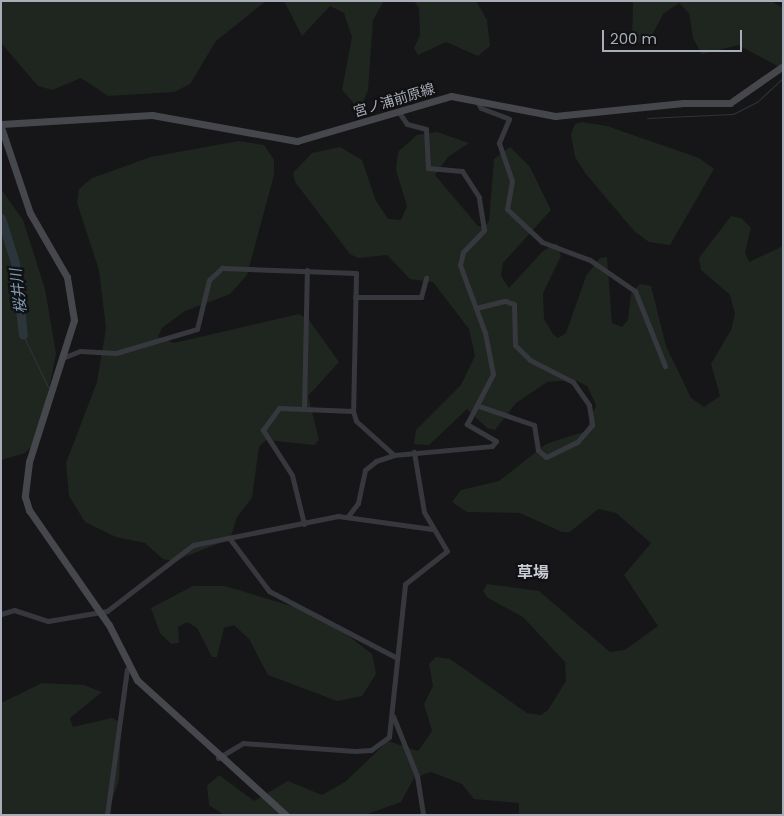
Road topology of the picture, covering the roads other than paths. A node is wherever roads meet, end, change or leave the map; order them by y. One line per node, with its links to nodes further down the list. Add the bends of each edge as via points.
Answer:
1 (783, 66): 2 (street, 宮ノ浦前原線, via 730,103 682,102 555,116)
2 (476, 99): 3 (street, 宮ノ浦前原線, via 451,96); 10 (street, via 481,108 509,119 499,142 512,181 507,209 542,242 590,260 635,291)
3 (398, 112): 4 (street, 宮ノ浦前原線, via 285,142 152,116); 8 (street, via 407,124 426,129 428,168 458,169 476,188 484,230 460,260)
4 (1, 126): 9 (street, via 30,213 67,277 74,320)
5 (307, 270): 7 (street, via 356,273); 9 (street, via 222,268 209,280 197,329 121,352 80,351); 12 (street)
6 (426, 278): 7 (street, via 421,297)
7 (355, 297): 13 (street)
8 (476, 308): 11 (street, via 493,367); 11 (street, via 505,301 514,304 514,345 530,360 573,382 589,405 592,425 577,442 546,456 538,450 534,425)
9 (65, 357): 20 (street, via 29,462 25,497 36,524)
10 (665, 366)
11 (479, 406): 14 (street, via 467,424 491,435 495,445)
12 (304, 409): 13 (street); 17 (street, via 279,408 262,430 292,475)
13 (353, 411): 15 (street, via 356,421)
14 (414, 452): 15 (street); 18 (street, via 424,512)
15 (394, 455): 16 (street, via 365,470 358,504)
16 (348, 516): 17 (street); 18 (street)
17 (304, 524): 19 (street)
18 (432, 529): 22 (street, via 447,553 405,584)
19 (230, 539): 20 (street, via 193,545 135,592); 22 (street, via 274,594)
20 (100, 612): 21 (street, via 48,621 14,610); 23 (street)
21 (1, 614)
22 (397, 658): 24 (street)
23 (127, 669): 25 (street); 26 (street)
24 (391, 711): 25 (street, via 389,737 371,750 243,743); 28 (street, via 417,776)
25 (218, 758): 27 (street)
26 (107, 815)
27 (286, 815)
28 (423, 815)

